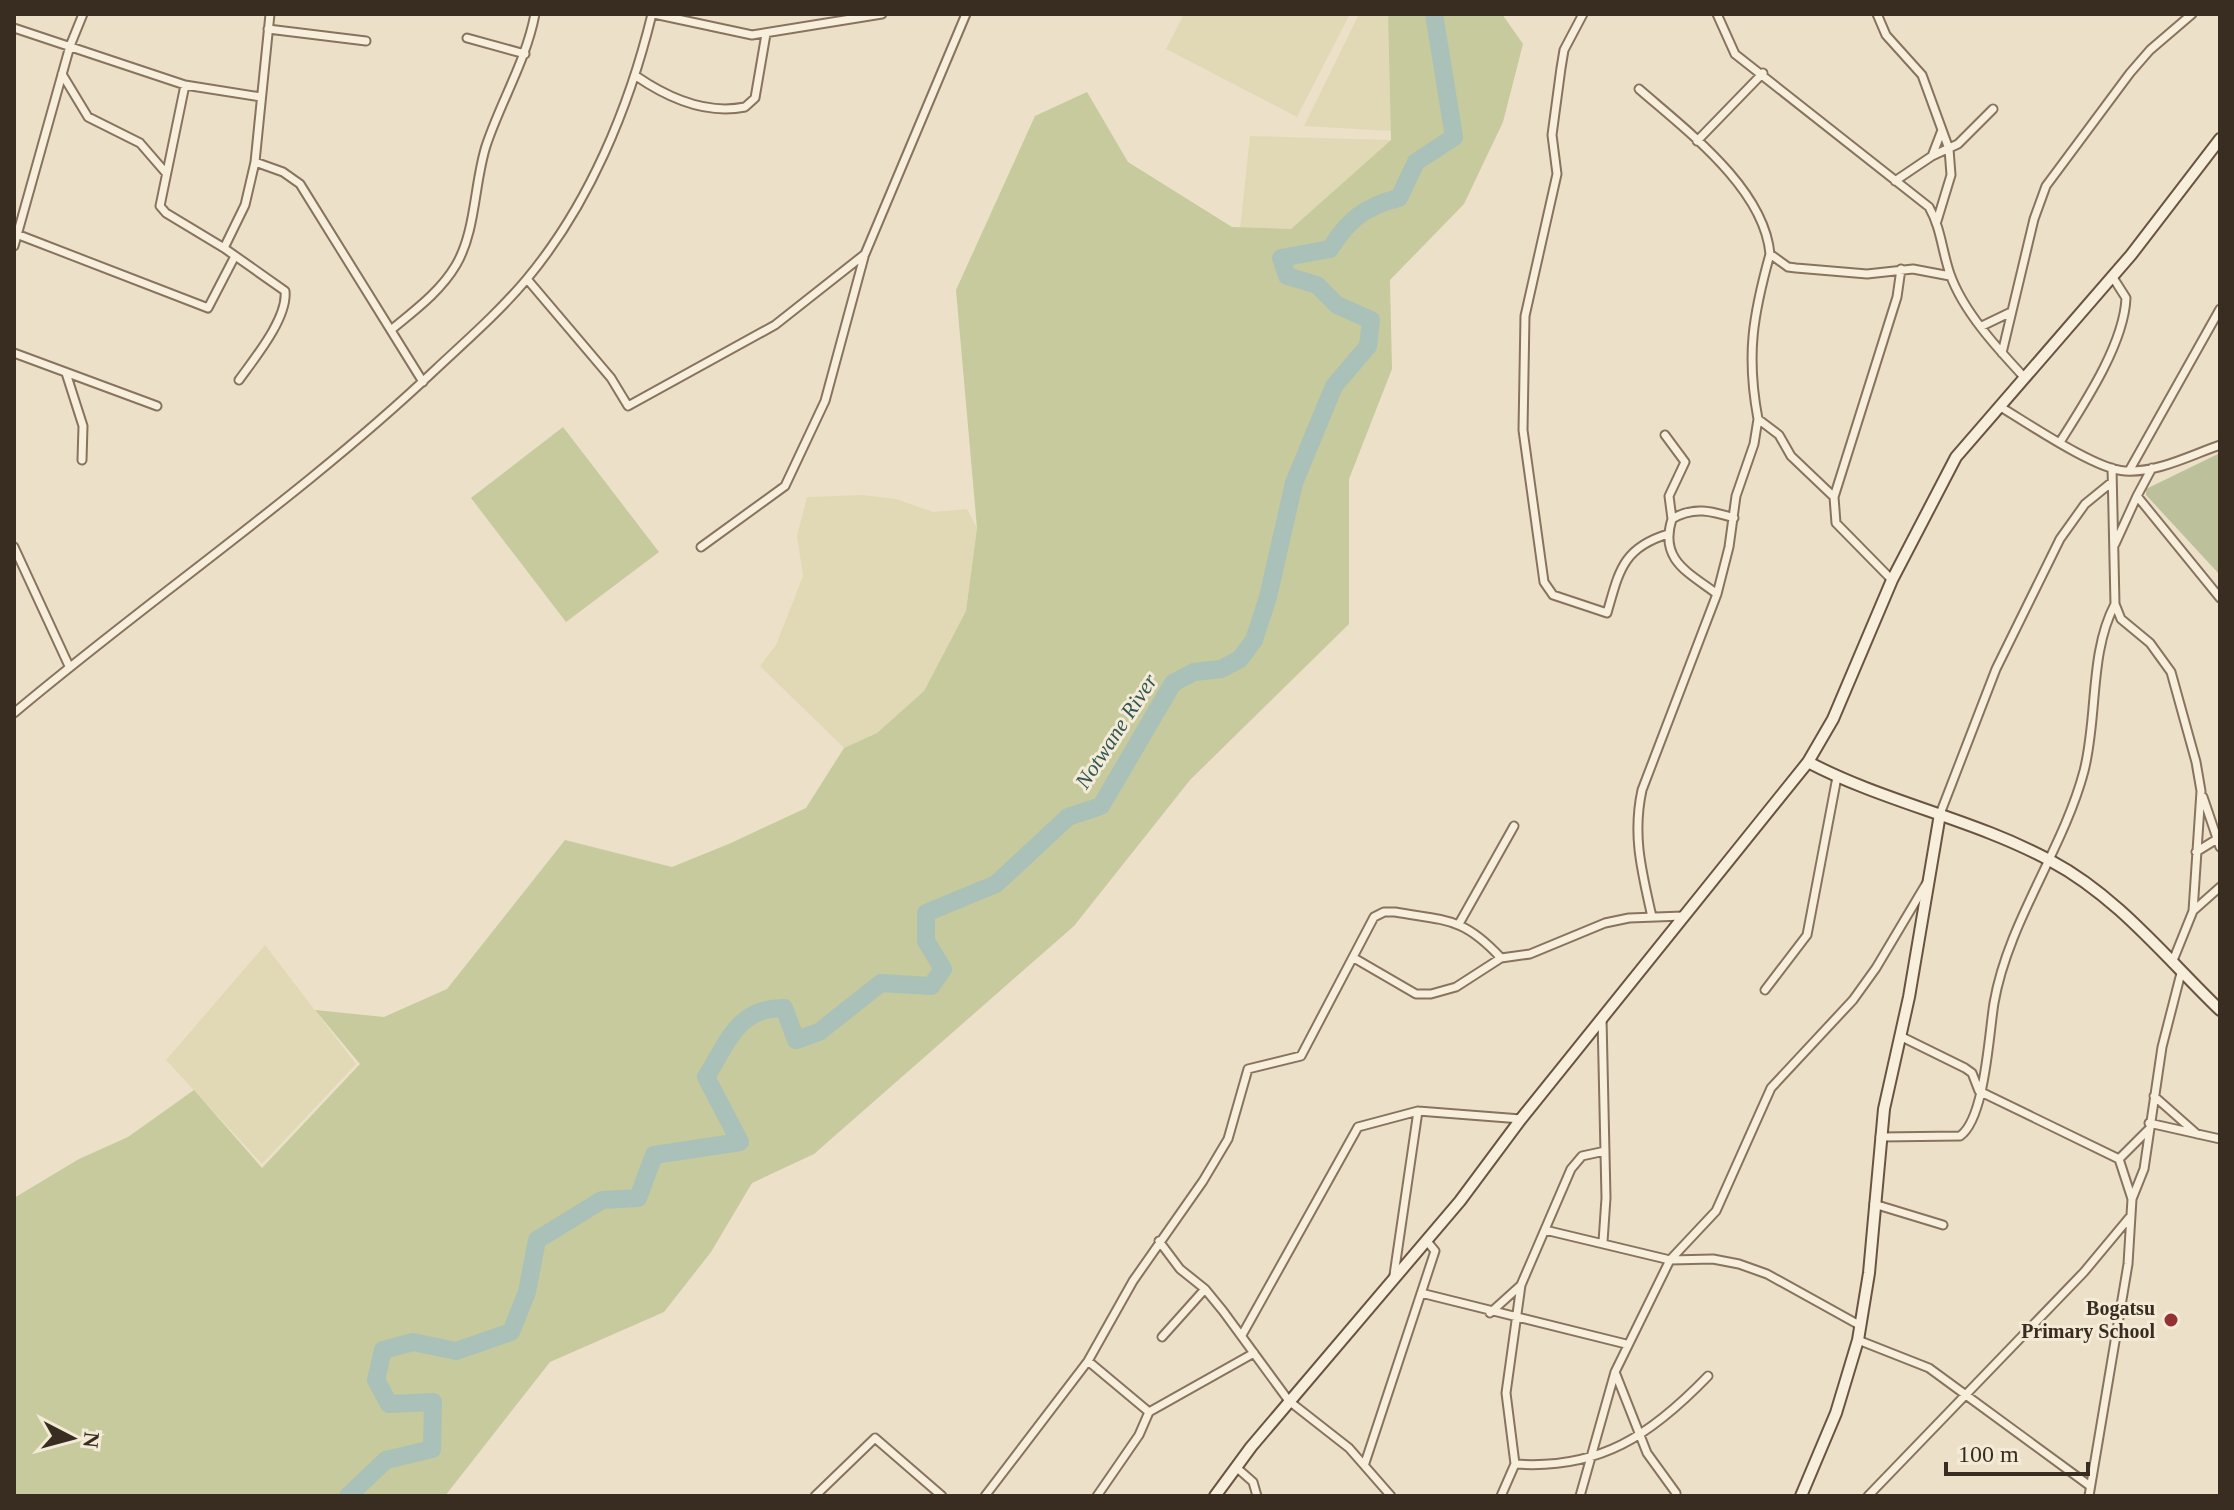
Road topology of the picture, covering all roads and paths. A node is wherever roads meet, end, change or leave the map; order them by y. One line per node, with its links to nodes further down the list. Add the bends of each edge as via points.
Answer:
1 (83, 14): 18 (street)
2 (270, 14): 14 (street)
3 (535, 14): 19 (street)
4 (653, 14): 12 (street); 22 (street)
5 (699, 14): 12 (street)
6 (882, 14): 15 (street)
7 (966, 14): 41 (street)
8 (1583, 14): 73 (street, via 1564,50 1552,135 1557,174 1525,316 1523,430 1544,582 1553,595 1607,613 1627,558)
9 (1717, 14): 20 (street, via 1729,47)
10 (1877, 14): 27 (street, via 1886,35 1922,75)
11 (2192, 14): 49 (street, via 2140,62 2046,186)
12 (697, 25): 15 (street, via 741,35)
13 (14, 28): 18 (street)
14 (268, 29): 17 (street); 25 (street)
15 (766, 34): 22 (street, via 755,98 745,107 691,105)
16 (467, 38): 19 (street)
17 (366, 41)
18 (70, 46): 21 (street); 23 (street)
19 (525, 54): 51 (street, via 486,148 457,264 434,294)
20 (1763, 73): 28 (street); 34 (street)
21 (62, 74): 33 (street, via 88,117 140,143); 37 (street)
22 (636, 76): 47 (street, via 598,165)
23 (185, 85): 25 (street); 33 (street)
24 (1639, 89): 28 (street)
25 (261, 97): 32 (street)
26 (1993, 109): 30 (street)
27 (1942, 130): 30 (street); 31 (street)
28 (1697, 141): 42 (street, via 1761,215)
29 (2218, 144): 46 (street)
30 (1949, 149): 31 (street); 36 (street, via 1951,175)
31 (1932, 156): 34 (street)
32 (255, 162): 40 (street, via 245,205); 51 (street, via 300,184)
33 (166, 173): 40 (street, via 163,210)
34 (1895, 181): 36 (street, via 1923,200)
35 (14, 221): 37 (street)
36 (1937, 221): 45 (street)
37 (22, 225): 38 (street)
38 (19, 235): 39 (street); 43 (street, via 208,308)
39 (14, 246)
40 (224, 248): 43 (street)
41 (865, 254): 47 (street, via 775,325 628,406 611,378); 76 (street, via 825,401 785,486)
42 (1770, 254): 44 (street, via 1796,268 1867,274); 60 (street, via 1751,335 1751,385)
43 (235, 256): 56 (street, via 282,287 286,299 268,338)
44 (1901, 269): 45 (street); 70 (street, via 1897,297)
45 (1950, 276): 50 (street)
46 (2112, 276): 55 (street); 62 (street, via 2126,298 2122,322 2100,376)
47 (527, 279): 57 (street)
48 (2220, 309): 67 (street)
49 (2009, 313): 50 (street); 53 (street)
50 (1982, 326): 53 (street)
51 (391, 330): 57 (street)
52 (14, 353): 54 (street)
53 (2002, 353): 55 (street)
54 (66, 373): 59 (street); 64 (street, via 83,426)
55 (2024, 377): 58 (street)
56 (239, 380)
57 (423, 382): 81 (street, via 350,448)
58 (1998, 405): 62 (street); 77 (street, via 1956,457)
59 (157, 406)
60 (1758, 419): 70 (street); 71 (street)
61 (1665, 435): 72 (street, via 1685,462 1669,496)
62 (2060, 442): 65 (street)
63 (2220, 445): 66 (street)
64 (82, 460)
65 (2112, 468): 67 (street); 68 (street)
66 (2152, 468): 67 (street); 69 (street)
67 (2129, 471)
68 (2112, 482): 74 (street); 86 (street, via 2085,504 2060,539 1996,669)
69 (2137, 496): 74 (street); 79 (street)
70 (1834, 497): 77 (street, via 1836,523)
71 (1734, 518): 72 (street, via 1704,510); 78 (street)
72 (1672, 519): 73 (street)
73 (1668, 534): 78 (street, via 1673,557)
74 (2114, 546): 80 (street)
75 (14, 547): 81 (street)
76 (701, 547)
77 (1892, 580): 83 (street, via 1833,719)
78 (1717, 594): 95 (street, via 1637,812 1637,849)
79 (2220, 598)
80 (2115, 604): 85 (street, via 2121,619 2150,643 2171,672); 90 (street, via 2103,638 2083,774)
81 (69, 666): 82 (street)
82 (14, 713)
83 (1808, 762): 84 (street); 94 (street)
84 (1837, 777): 86 (street); 101 (street, via 1807,935)
85 (2201, 791): 88 (street); 89 (street)
86 (1940, 814): 90 (street); 91 (street)
87 (1514, 826): 96 (street)
88 (2219, 843): 89 (street)
89 (2196, 852): 93 (street)
90 (2050, 860): 99 (street, via 2093,889); 105 (street, via 1994,1004)
91 (1926, 884): 104 (street); 123 (street, via 1853,1000 1771,1088 1716,1211)
92 (2220, 887): 93 (street)
93 (2193, 911): 99 (street)
94 (1683, 916): 95 (street); 103 (street)
95 (1652, 917): 98 (street, via 1605,923 1530,954)
96 (1460, 922): 97 (street, via 1378,914); 98 (street)
97 (1354, 958): 98 (street, via 1421,994 1456,987); 121 (street, via 1301,1056 1248,1069 1228,1139)
98 (1501, 958)
99 (2172, 963): 100 (street)
100 (2181, 973): 102 (street); 106 (street)
101 (1765, 990)
102 (2220, 1010)
103 (1602, 1018): 108 (street); 113 (street)
104 (1900, 1036): 105 (street, via 1965,1068); 111 (street)
105 (1979, 1091): 111 (street, via 1970,1126 1960,1136); 114 (street)
106 (2154, 1096): 109 (street); 110 (street)
107 (1418, 1111): 108 (street); 124 (street); 131 (street, via 1353,1132)
108 (1521, 1119): 120 (street)
109 (2149, 1126): 110 (street); 114 (street); 115 (street, via 2144,1169)
110 (2198, 1135): 112 (street)
111 (1880, 1137): 116 (street)
112 (2220, 1139)
113 (1605, 1151): 119 (street, via 1582,1156 1571,1169); 122 (street)
114 (2119, 1159): 115 (street)
115 (2132, 1199): 117 (street)
116 (1874, 1204): 118 (street); 130 (street)
117 (2130, 1216): 139 (street); 147 (street, via 2128,1264)
118 (1943, 1225)
119 (1545, 1230): 122 (street); 125 (street)
120 (1426, 1240): 124 (street); 127 (street, via 1435,1251)
121 (1159, 1241): 126 (street, via 1180,1269); 136 (street)
122 (1603, 1242): 123 (street)
123 (1670, 1260): 130 (street, via 1739,1264); 134 (street)
124 (1394, 1275): 140 (street)
125 (1521, 1285): 128 (street); 129 (street)
126 (1205, 1289): 131 (street); 132 (street)
127 (1421, 1293): 128 (street); 144 (street)
128 (1490, 1313): 129 (street)
129 (1514, 1319): 134 (street); 145 (street, via 1506,1393)
130 (1861, 1326): 133 (street)
131 (1242, 1335): 135 (street)
132 (1162, 1337)
133 (1858, 1340): 139 (street, via 1929,1368); 158 (street, via 1836,1413)
134 (1626, 1344): 137 (street)
135 (1254, 1353): 140 (street); 141 (street)
136 (1088, 1361): 141 (street); 151 (street)
137 (1615, 1372): 142 (street); 143 (street)
138 (1708, 1376): 142 (street, via 1669,1416)
139 (1967, 1396): 147 (street); 159 (street)
140 (1289, 1401): 144 (street); 146 (street)
141 (1149, 1412): 152 (street)
142 (1639, 1435): 143 (street); 148 (street)
143 (1589, 1460): 145 (street); 157 (street)
144 (1365, 1463): 155 (street)
145 (1515, 1464): 156 (street)
146 (1236, 1467): 153 (street); 154 (street, via 1253,1482)
147 (2090, 1486): 160 (street)
148 (1676, 1493)
149 (815, 1496): 150 (street, via 875,1438)
150 (942, 1496)
151 (985, 1496)
152 (1097, 1496)
153 (1215, 1496)
154 (1257, 1496)
155 (1391, 1496)
156 (1501, 1496)
157 (1580, 1496)
158 (1801, 1496)
159 (1868, 1496)
160 (2089, 1496)

